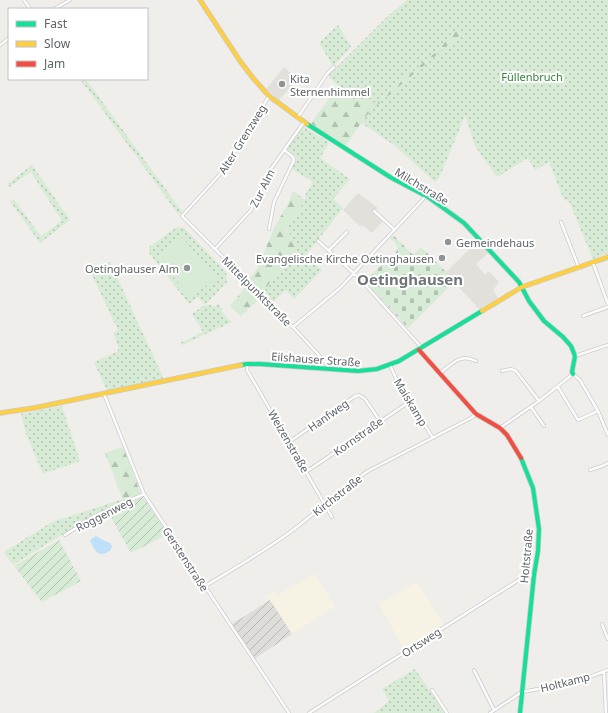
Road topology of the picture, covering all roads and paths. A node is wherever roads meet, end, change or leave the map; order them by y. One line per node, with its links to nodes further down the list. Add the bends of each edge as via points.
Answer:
1 (70, 0): 3 (street)
2 (200, 0): 7 (street, Milchstraße, via 240,61)
3 (56, 8)
4 (8, 39): 5 (street)
5 (0, 45)
6 (334, 67): 8 (street)
7 (270, 96): 8 (street, Milchstraße); 13 (street, Alter Grenzweg, via 222,172)
8 (298, 118): 9 (street, Milchstraße)
9 (304, 122): 10 (street, Zur Alm); 11 (street, Milchstraße, via 373,167)
10 (284, 150): 15 (street, via 294,160 274,202); 19 (street, Zur Alm, via 268,173 251,210)
11 (426, 196): 16 (street); 25 (street, Milchstraße, via 464,223)
12 (374, 211): 16 (street)
13 (182, 216): 19 (street, Mittelpunktstraße)
14 (561, 222): 23 (street)
15 (269, 229)
16 (395, 230): 24 (street)
17 (347, 232): 20 (street)
18 (318, 241): 20 (street)
19 (215, 249): 28 (street, Mittelpunktstraße)
20 (329, 250): 24 (street)
21 (608, 257): 22 (street, Eilshauser Straße)
22 (592, 263): 23 (street, Eilshauser Straße); 26 (street)
23 (579, 268): 25 (street, Eilshauser Straße)
24 (354, 273): 28 (street); 30 (street)
25 (522, 287): 30 (street, Eilshauser Straße); 31 (street, Milchstraße, via 544,321 569,343)
26 (608, 305): 27 (street)
27 (583, 316)
28 (293, 327): 35 (street, Mittelpunktstraße, via 327,364)
29 (608, 345): 31 (street)
30 (420, 349): 34 (street, Eilshauser Straße); 37 (street, Holtstraße)
31 (575, 356): 38 (street)
32 (476, 361): 37 (street, via 468,357 462,358)
33 (247, 364): 35 (street, Eilshauser Straße); 40 (street, Eilshauser Straße); 52 (street, Weizenstraße, via 247,370)
34 (390, 365): 35 (street, Eilshauser Straße, via 367,371); 42 (street, Maiskamp)
35 (328, 369)
36 (502, 371): 41 (street, via 516,371)
37 (439, 373): 46 (street, Holtstraße)
38 (573, 374): 39 (street); 44 (street, via 580,380)
39 (558, 387): 41 (street); 44 (street, via 578,420)
40 (104, 394): 45 (street, Eilshauser Straße); 56 (street, Gerstenstraße)
41 (539, 401): 43 (street)
42 (409, 402): 47 (street, Kornstraße); 51 (street, Maiskamp)
43 (531, 407): 48 (street); 49 (street)
44 (598, 411): 50 (street)
45 (0, 413)
46 (476, 414): 49 (street, Holtstraße); 51 (street, Kirchstraße)
47 (380, 421): 52 (street, Hanfweg, via 365,399 359,395); 55 (street, Kornstraße)
48 (544, 426)
49 (500, 428): 60 (street, Holtstraße, via 523,462 533,488 538,529)
50 (608, 436)
51 (433, 438): 57 (street, Kirchstraße, via 368,471)
52 (289, 442): 55 (street, Weizenstraße)
53 (608, 463): 54 (street)
54 (590, 470)
55 (306, 472): 57 (street, Weizenstraße)
56 (144, 494): 59 (street, Roggenweg, via 93,517); 61 (street, Gerstenstraße)
57 (325, 504): 58 (street, Weizenstraße); 61 (street, Kirchstraße, via 271,545)
58 (332, 518)
59 (65, 535)
60 (534, 575): 68 (street, Holtstraße); 71 (street, Ortsweg, via 525,576)
61 (205, 586): 70 (street, Gerstenstraße)
62 (602, 624): 63 (street)
63 (608, 639)
64 (474, 670): 69 (street)
65 (608, 670): 66 (street, Holtkamp)
66 (604, 672): 68 (street, Holtkamp, via 576,682); 75 (street)
67 (432, 690): 72 (street)
68 (522, 692): 69 (street); 74 (street, Holtstraße)
69 (494, 710): 73 (street)
70 (289, 713)
71 (309, 713)
72 (447, 713)
73 (490, 713)
74 (520, 713)
75 (606, 713)

